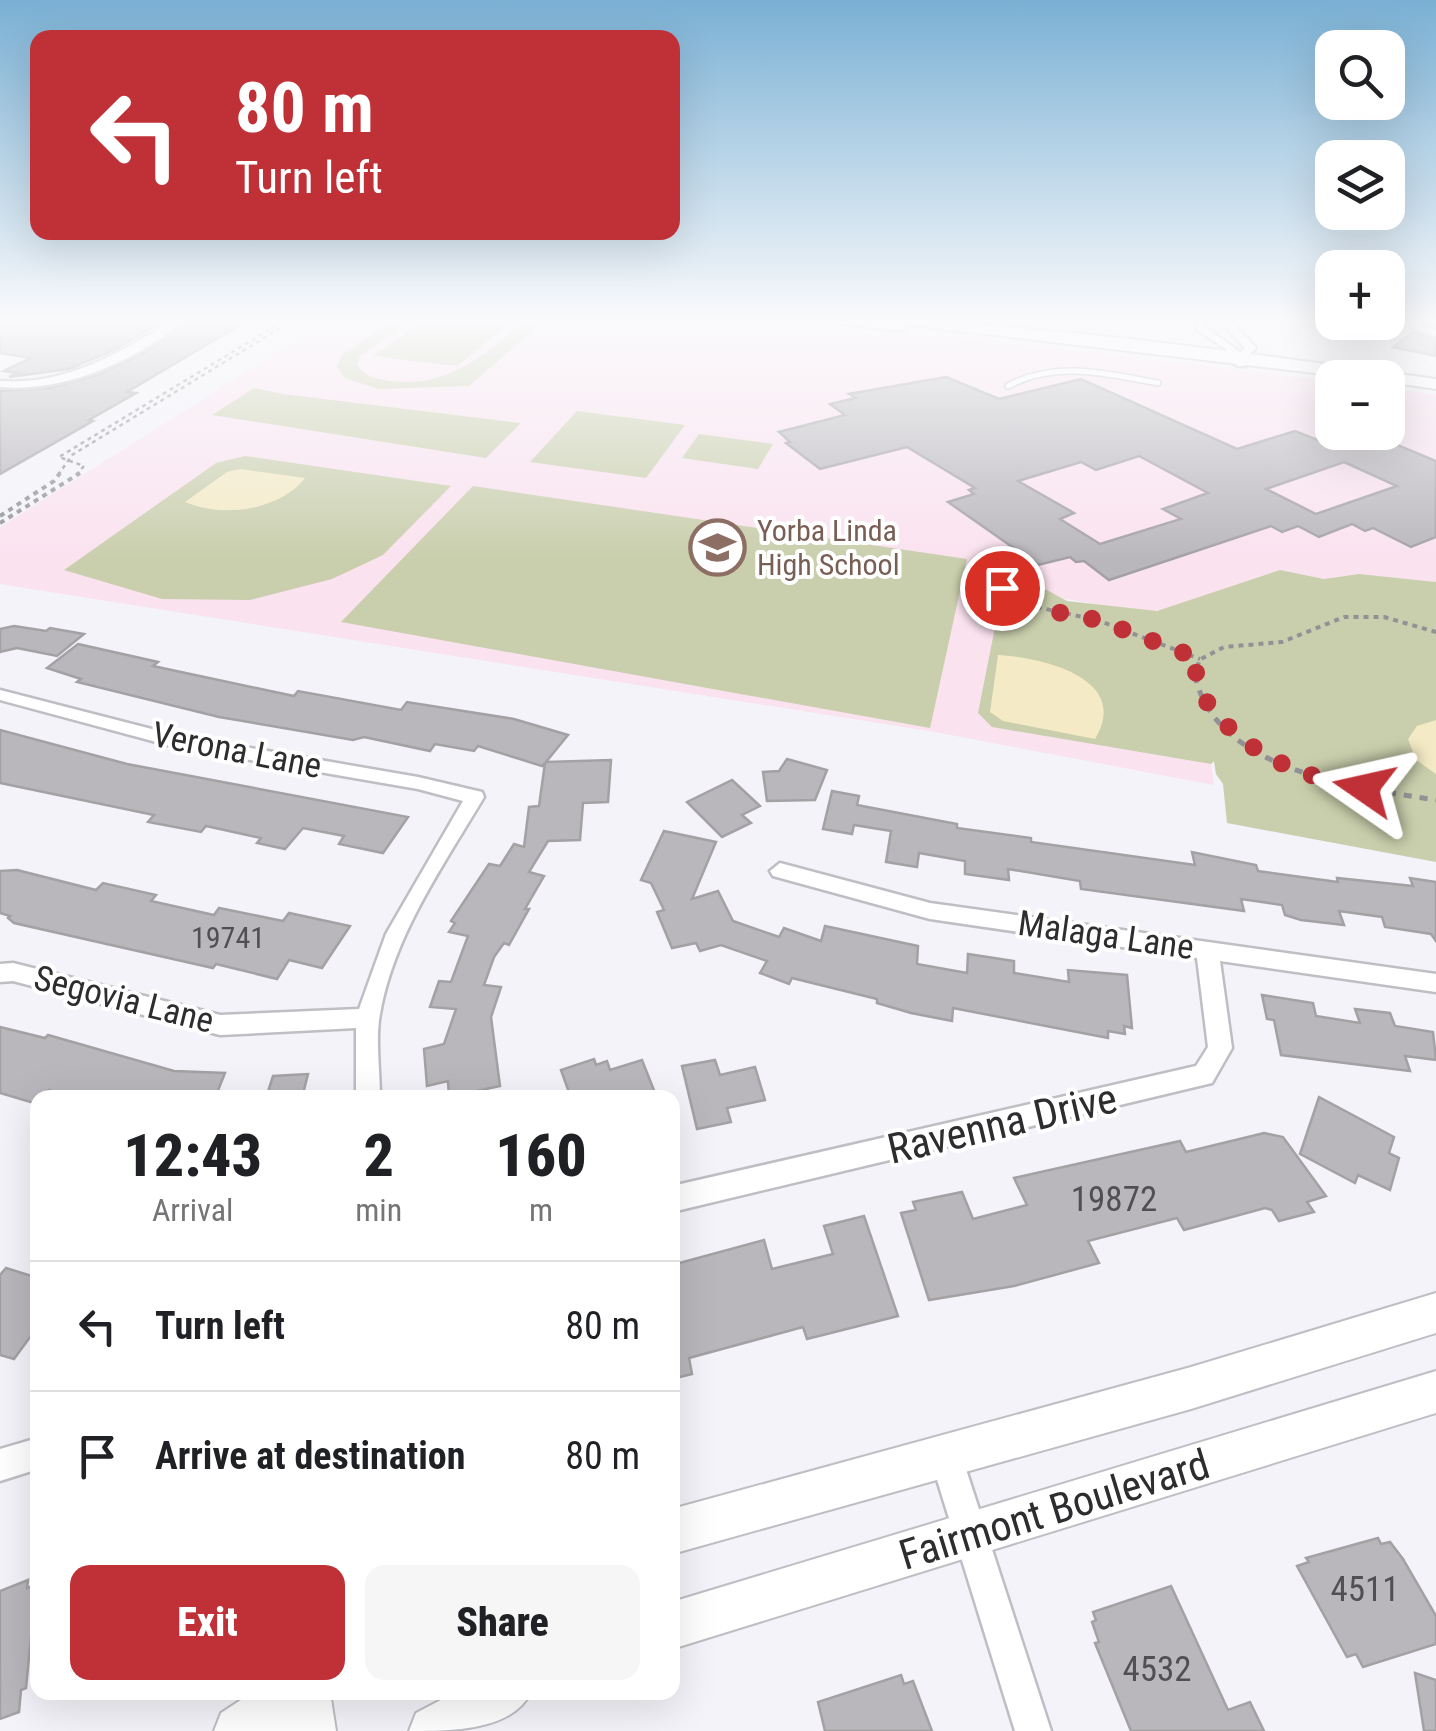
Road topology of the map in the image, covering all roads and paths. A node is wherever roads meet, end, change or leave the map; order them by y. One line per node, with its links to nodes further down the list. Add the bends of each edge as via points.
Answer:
1 (154, 400): 3 (path, via 59,458)
2 (161, 400): 3 (path)
3 (69, 460): 4 (path, via 54,481); 5 (path, via 84,466 82,471)
4 (0, 516)
5 (0, 523)
6 (978, 570): 8 (path, via 1026,606 1098,620)
7 (1436, 632): 8 (path, via 1351,616 1285,641 1216,649)
8 (1200, 659): 10 (path, via 1194,671 1200,692 1232,732 1262,753 1312,778)
9 (0, 695): 15 (street, Verona Lane, via 175,742 475,797 390,949)
10 (1436, 800)
11 (780, 871): 12 (street, Malaga Lane, via 930,911)
12 (1207, 948): 14 (street, Malaga Lane); 17 (street, Ravenna Drive, via 1220,1048 1204,1075)
13 (0, 973): 15 (street, Segovia Lane, via 220,1025)
14 (1436, 983)
15 (368, 1018): 16 (street)
16 (368, 1090)
17 (680, 1198)
18 (1436, 1313): 21 (main road, Fairmont Boulevard)
19 (1436, 1392): 24 (main road, Fairmont Boulevard)
20 (30, 1455): 22 (street)
21 (946, 1457): 23 (main road, Fairmont Boulevard); 24 (street)
22 (0, 1465)
23 (680, 1530)
24 (971, 1534): 25 (main road, Fairmont Boulevard); 32 (street)
25 (680, 1624)
26 (289, 1700): 29 (main road)
27 (304, 1700): 30 (main road)
28 (492, 1700): 31 (main road)
29 (239, 1731)
30 (312, 1731)
31 (434, 1731)
32 (1034, 1731)

